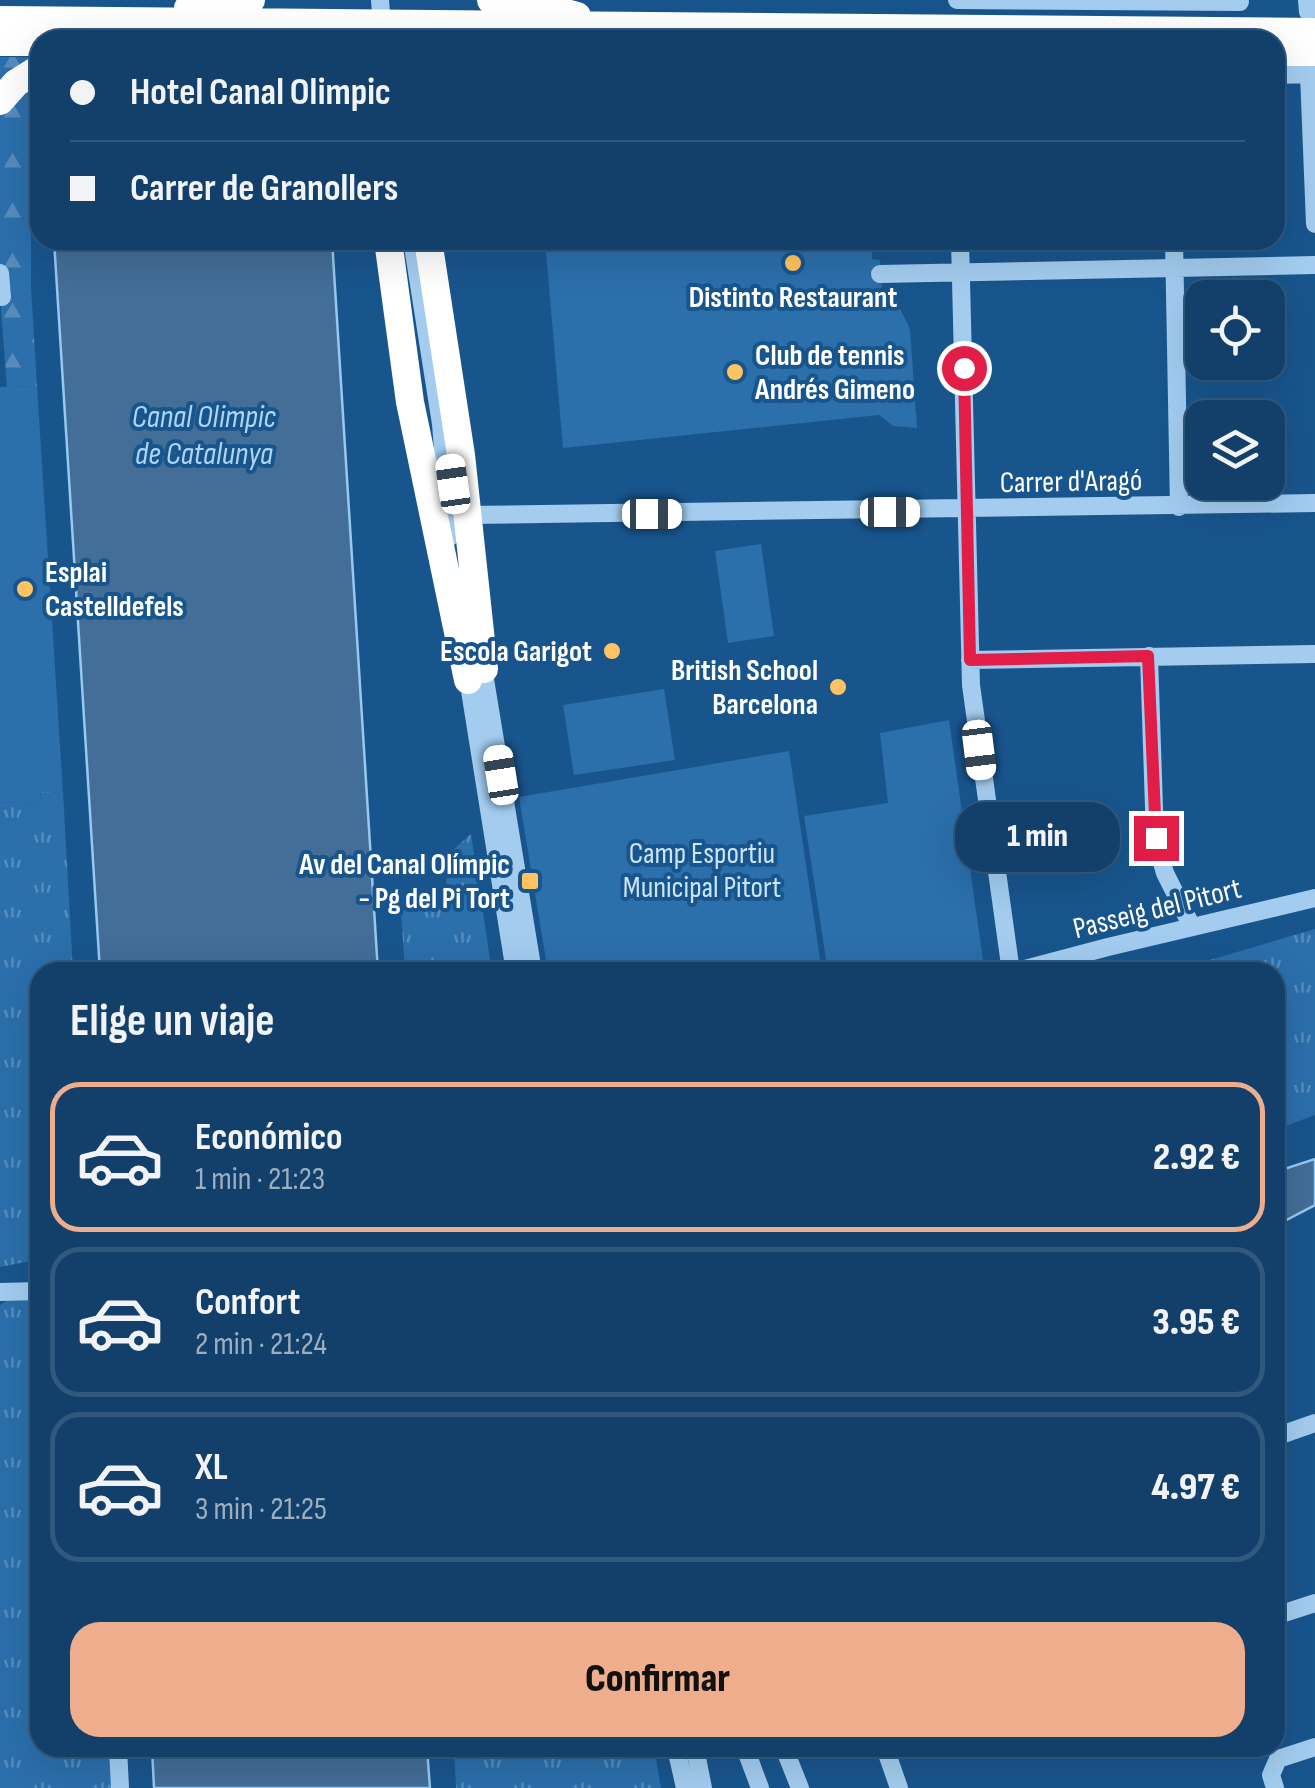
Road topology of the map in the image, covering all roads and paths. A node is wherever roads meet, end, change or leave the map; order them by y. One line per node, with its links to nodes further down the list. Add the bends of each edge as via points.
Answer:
1 (251, 0): 8 (highway)
2 (380, 0): 10 (street)
3 (492, 0): 9 (highway)
4 (957, 0): 5 (street)
5 (1240, 2)
6 (1310, 15): 9 (highway)
7 (0, 20): 8 (highway)
8 (129, 21): 9 (highway)
9 (612, 26)
10 (382, 30)
11 (0, 42): 12 (highway)
12 (30, 42)
13 (1285, 56): 14 (highway)
14 (1313, 67): 15 (street); 18 (street)
15 (1285, 73)
16 (30, 74): 17 (highway)
17 (0, 101)
18 (1315, 224)
19 (389, 250): 37 (highway, via 410,402)
20 (414, 250): 37 (street, via 441,424 447,512)
21 (429, 250): 33 (highway)
22 (960, 250): 26 (street)
23 (1174, 250): 25 (street)
24 (1315, 265): 25 (street)
25 (1174, 268): 26 (street); 31 (street)
26 (961, 272): 28 (street); 32 (street)
27 (0, 273): 29 (street)
28 (880, 274)
29 (2, 296)
30 (1315, 503): 31 (street, Carrer d'Aragó)
31 (1179, 507): 32 (street, Carrer d'Aragó)
32 (968, 510): 33 (street, Carrer d'Aragó); 36 (street)
33 (468, 515): 37 (highway)
34 (1315, 654): 35 (street)
35 (1148, 656): 36 (street); 39 (street, via 1156,838)
36 (970, 660): 42 (street)
37 (476, 674): 40 (street); 41 (street)
38 (1315, 898): 39 (street, Passeig del Pitort)
39 (1192, 928): 43 (street, Passeig del Pitort)
40 (513, 962)
41 (532, 962)
42 (1010, 962)
43 (1053, 962)
44 (0, 1292): 45 (street)
45 (30, 1292)
46 (1315, 1423): 47 (street)
47 (1285, 1434)
48 (1315, 1603): 49 (street)
49 (1285, 1613)
50 (1315, 1747): 57 (street)
51 (118, 1757): 58 (street)
52 (678, 1757): 59 (street)
53 (696, 1757): 60 (street)
54 (748, 1757): 61 (street)
55 (788, 1757): 62 (street)
56 (888, 1757): 63 (street)
57 (1274, 1767)
58 (120, 1788)
59 (685, 1788)
60 (704, 1788)
61 (760, 1788)
62 (800, 1788)
63 (898, 1788)

